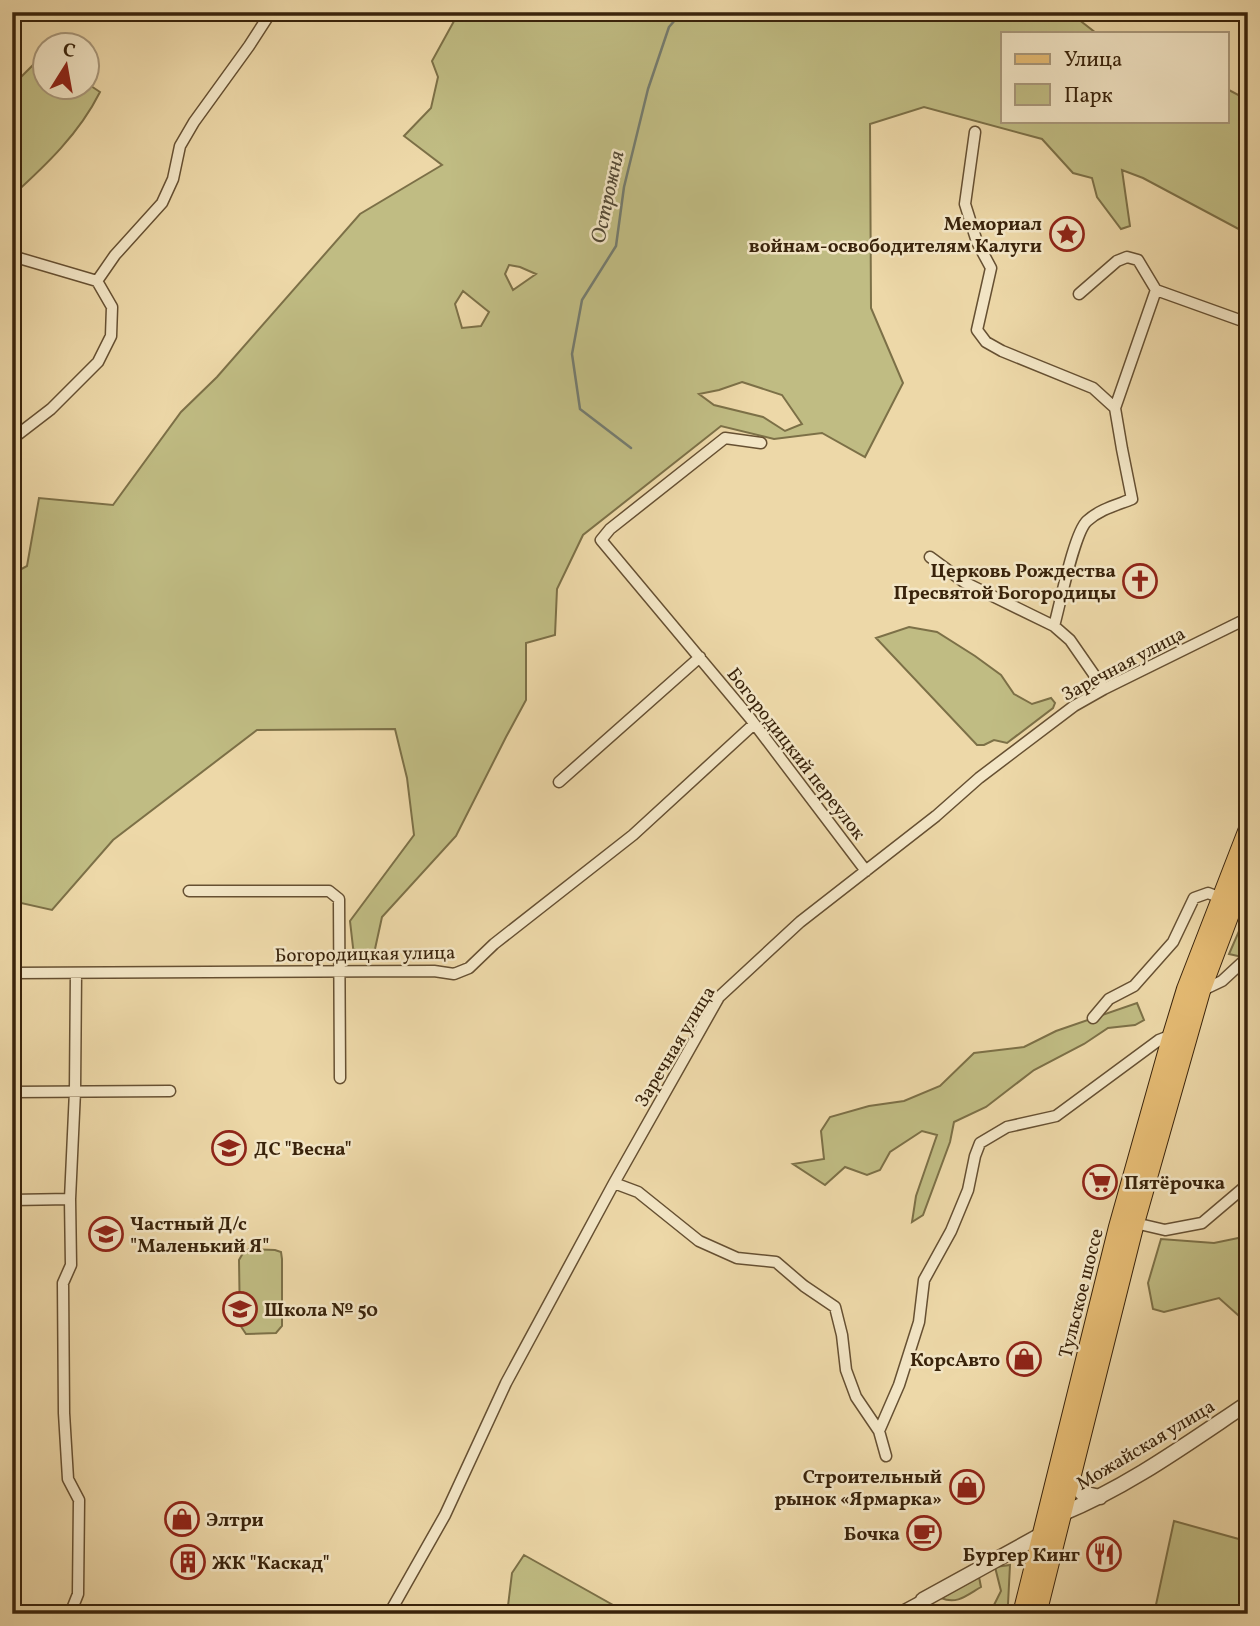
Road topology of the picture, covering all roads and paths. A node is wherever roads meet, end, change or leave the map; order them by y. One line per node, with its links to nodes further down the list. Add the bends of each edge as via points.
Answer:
1 (271, 12): 4 (street, via 180,146 162,203 114,255)
2 (975, 132): 8 (street, via 965,205 991,268 977,330 1002,351 1093,388)
3 (12, 256): 4 (street)
4 (97, 281): 9 (street, via 112,307 111,336 98,362 51,409)
5 (1156, 290): 6 (street, via 1138,260 1126,257); 7 (street); 8 (street)
6 (1079, 294)
7 (1248, 323)
8 (1115, 408): 13 (street, via 1132,499 1085,522)
9 (12, 439)
10 (761, 443): 14 (street, Богородицкий переулок, via 724,438 601,540)
11 (930, 557): 13 (street, via 964,582)
12 (1248, 618): 15 (street, Заречная улица)
13 (1055, 626): 15 (street)
14 (699, 657): 16 (street, Богородицкий переулок); 17 (street)
15 (1104, 689): 20 (street, Заречная улица, via 1000,762)
16 (754, 724): 20 (street, Богородицкий переулок); 24 (street, Богородицкая улица, via 633,835 469,968 454,974)
17 (559, 782)
18 (1248, 829): 22 (main road, Тульское шоссе)
19 (1248, 866): 27 (main road, Тульское шоссе)
20 (866, 871): 34 (street, Заречная улица, via 800,922 719,997)
21 (189, 891): 24 (street, via 329,891 339,900)
22 (1221, 898): 28 (street, via 1208,893 1194,898 1173,942 1133,986 1109,999); 29 (main road, Тульское шоссе)
23 (1248, 957): 27 (street, via 1222,981)
24 (340, 972): 26 (street, Богородицкая улица); 30 (street)
25 (12, 973): 26 (street, Богородицкая улица)
26 (76, 973): 31 (street)
27 (1201, 990): 38 (main road, Тульское шоссе)
28 (1093, 1018)
29 (1172, 1035): 40 (street, via 1056,1116 1007,1127 980,1143 951,1231 923,1280 919,1322); 45 (main road, Тульское шоссе, via 1118,1227)
30 (340, 1078)
31 (75, 1091): 32 (street); 33 (street); 36 (street)
32 (170, 1091)
33 (12, 1092)
34 (614, 1183): 40 (street, via 638,1192 699,1241 737,1258 776,1262 835,1307 846,1370 856,1397); 50 (street, Заречная улица, via 506,1383 445,1515)
35 (1248, 1184): 38 (street, via 1202,1223 1165,1230)
36 (70, 1199): 37 (street); 49 (street, via 71,1265 63,1283 64,1413 68,1479 79,1500 78,1594)
37 (12, 1200)
38 (1135, 1223): 42 (main road, Тульское шоссе)
39 (1248, 1403): 43 (street, Можайская улица)
40 (879, 1431): 41 (street)
41 (886, 1455)
42 (1071, 1475): 43 (street, via 1082,1493); 44 (main road, Тульское шоссе)
43 (1100, 1497): 44 (street, Можайская улица)
44 (1061, 1514): 53 (main road, Тульское шоссе)
45 (1041, 1535): 46 (street); 47 (main road, Тульское шоссе)
46 (1003, 1556): 47 (street, via 1023,1560); 48 (street)
47 (1031, 1574): 52 (main road, Тульское шоссе)
48 (922, 1607): 51 (street)
49 (70, 1614)
50 (389, 1614)
51 (897, 1614)
52 (1022, 1614)
53 (1037, 1614)

